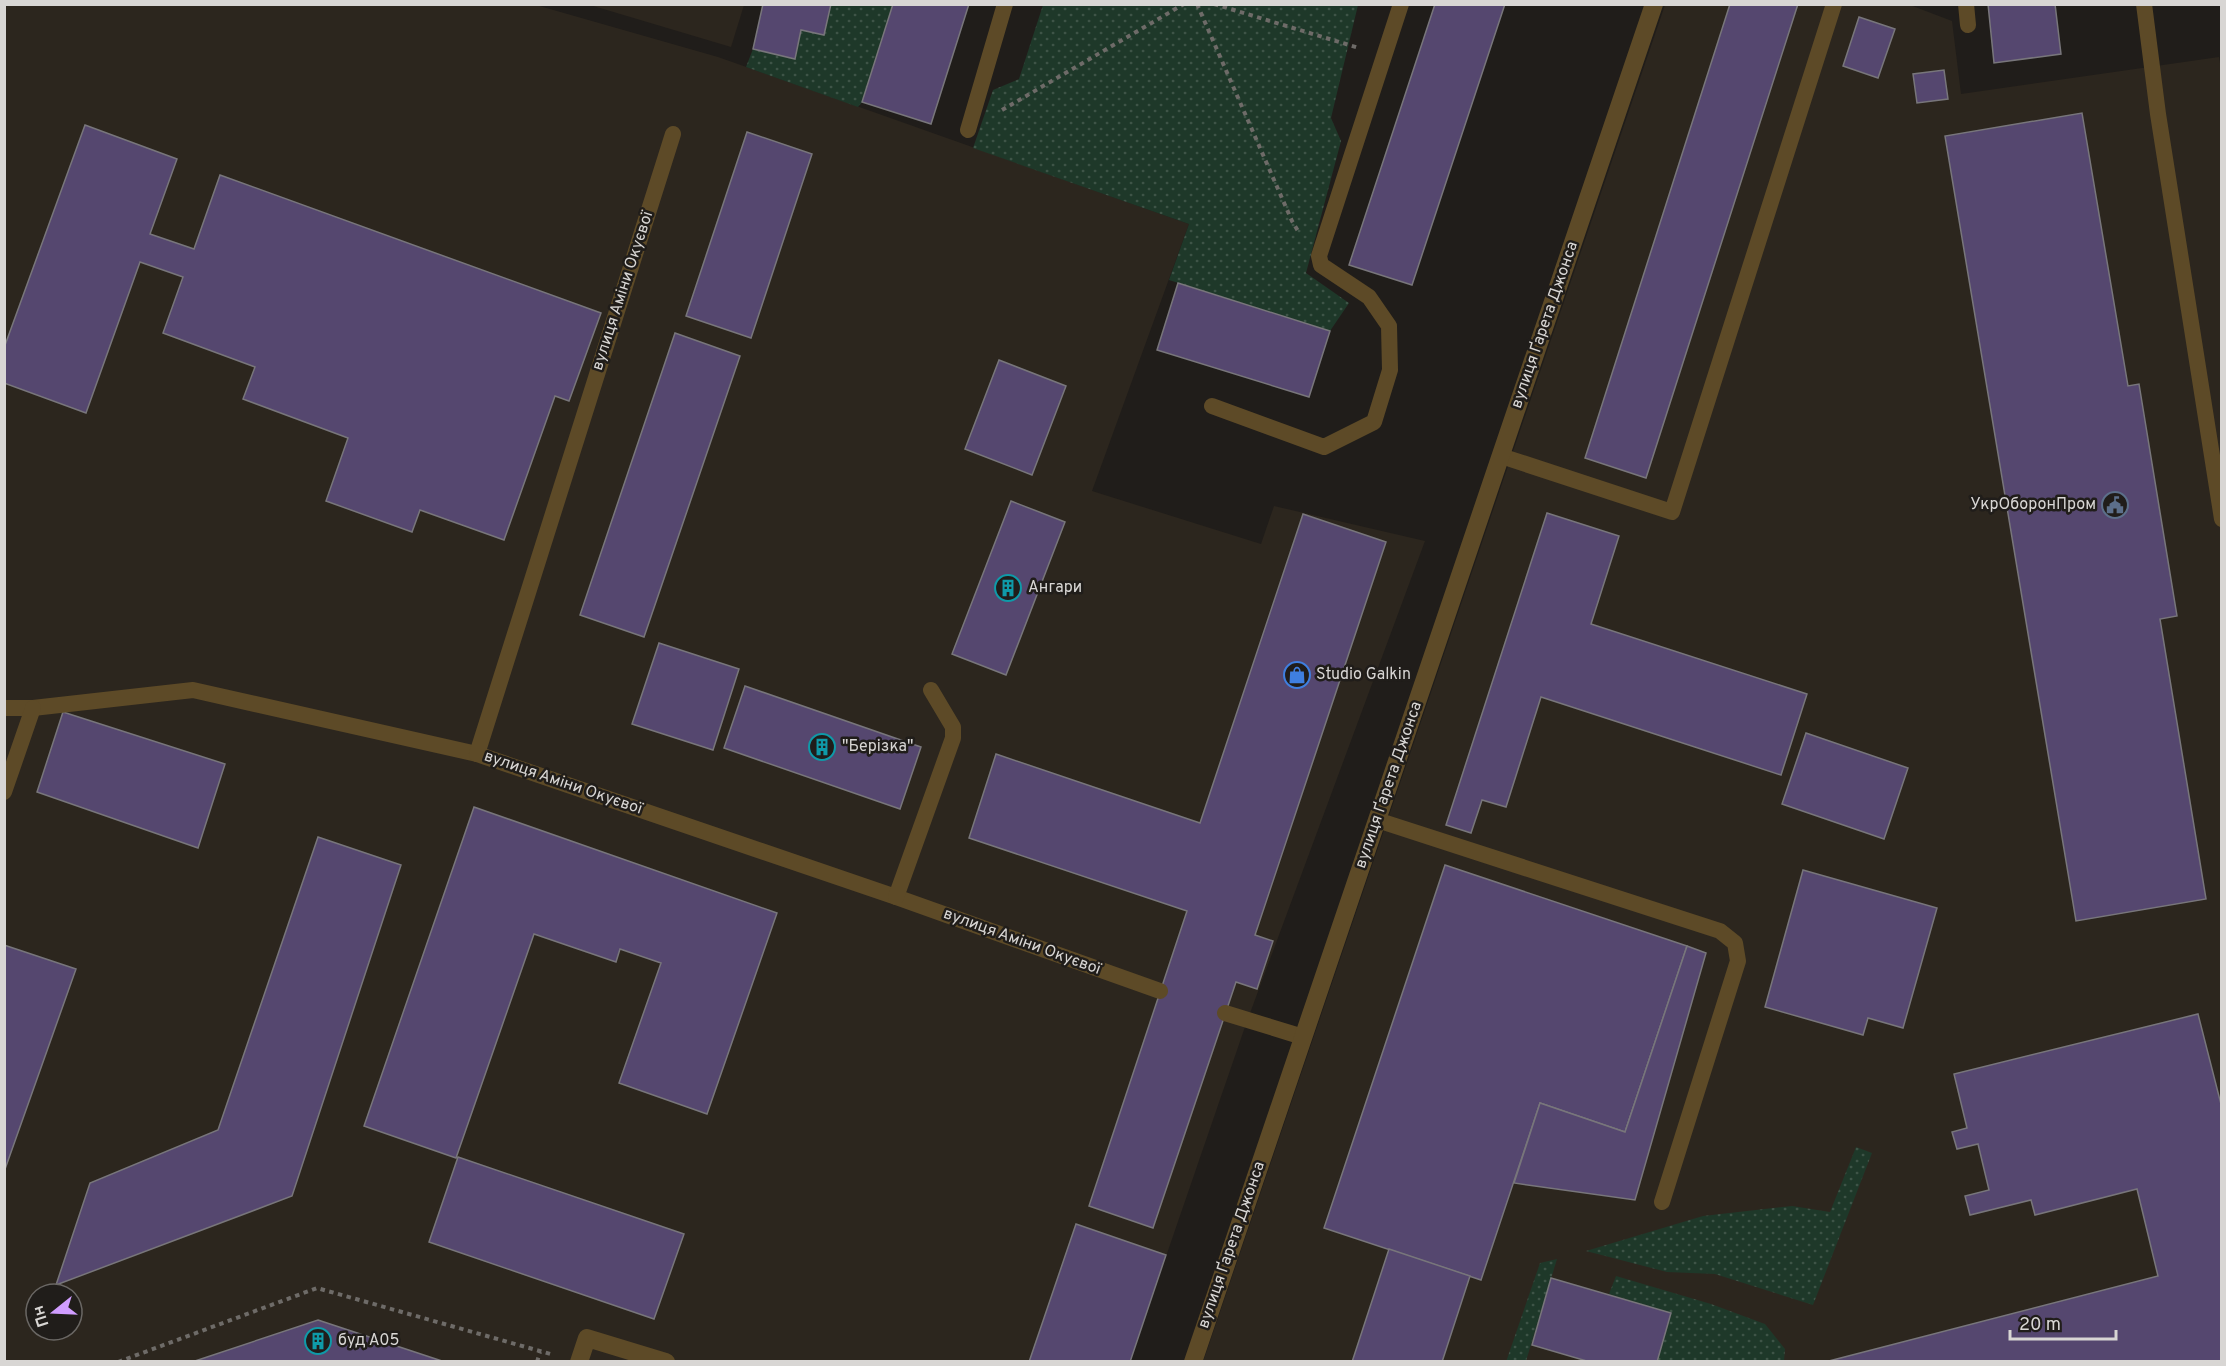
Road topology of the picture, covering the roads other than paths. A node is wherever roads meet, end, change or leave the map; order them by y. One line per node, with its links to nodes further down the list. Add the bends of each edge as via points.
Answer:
1 (1005, 4): 8 (lane)
2 (1401, 4): 10 (lane, via 1319,256 1321,265 1369,297 1389,326 1390,370 1374,422 1324,447)
3 (1654, 4): 11 (street, вулиця Ґарета Джонса)
4 (1834, 4): 11 (lane, via 1672,512)
5 (1966, 4): 7 (lane)
6 (2144, 4): 12 (lane)
7 (1968, 25)
8 (968, 130)
9 (673, 134): 16 (lane, вулиця Аміни Окуєвої)
10 (1212, 406)
11 (1501, 456): 18 (street, вулиця Ґарета Джонса)
12 (2222, 519)
13 (931, 690): 19 (lane, via 953,727 952,738)
14 (4, 708): 15 (lane)
15 (33, 708): 16 (lane, via 193,690); 17 (lane)
16 (477, 754): 19 (lane, вулиця Аміни Окуєвої)
17 (4, 792)
18 (1377, 820): 22 (street, вулиця Ґарета Джонса); 23 (lane, via 1720,931 1735,943 1738,961)
19 (896, 897): 20 (lane, вулиця Аміни Окуєвої)
20 (1160, 991)
21 (1225, 1012): 22 (lane)
22 (1303, 1037): 26 (street, вулиця Ґарета Джонса)
23 (1662, 1202)
24 (579, 1362): 25 (street, via 587,1338)
25 (666, 1362)
26 (1193, 1362)

